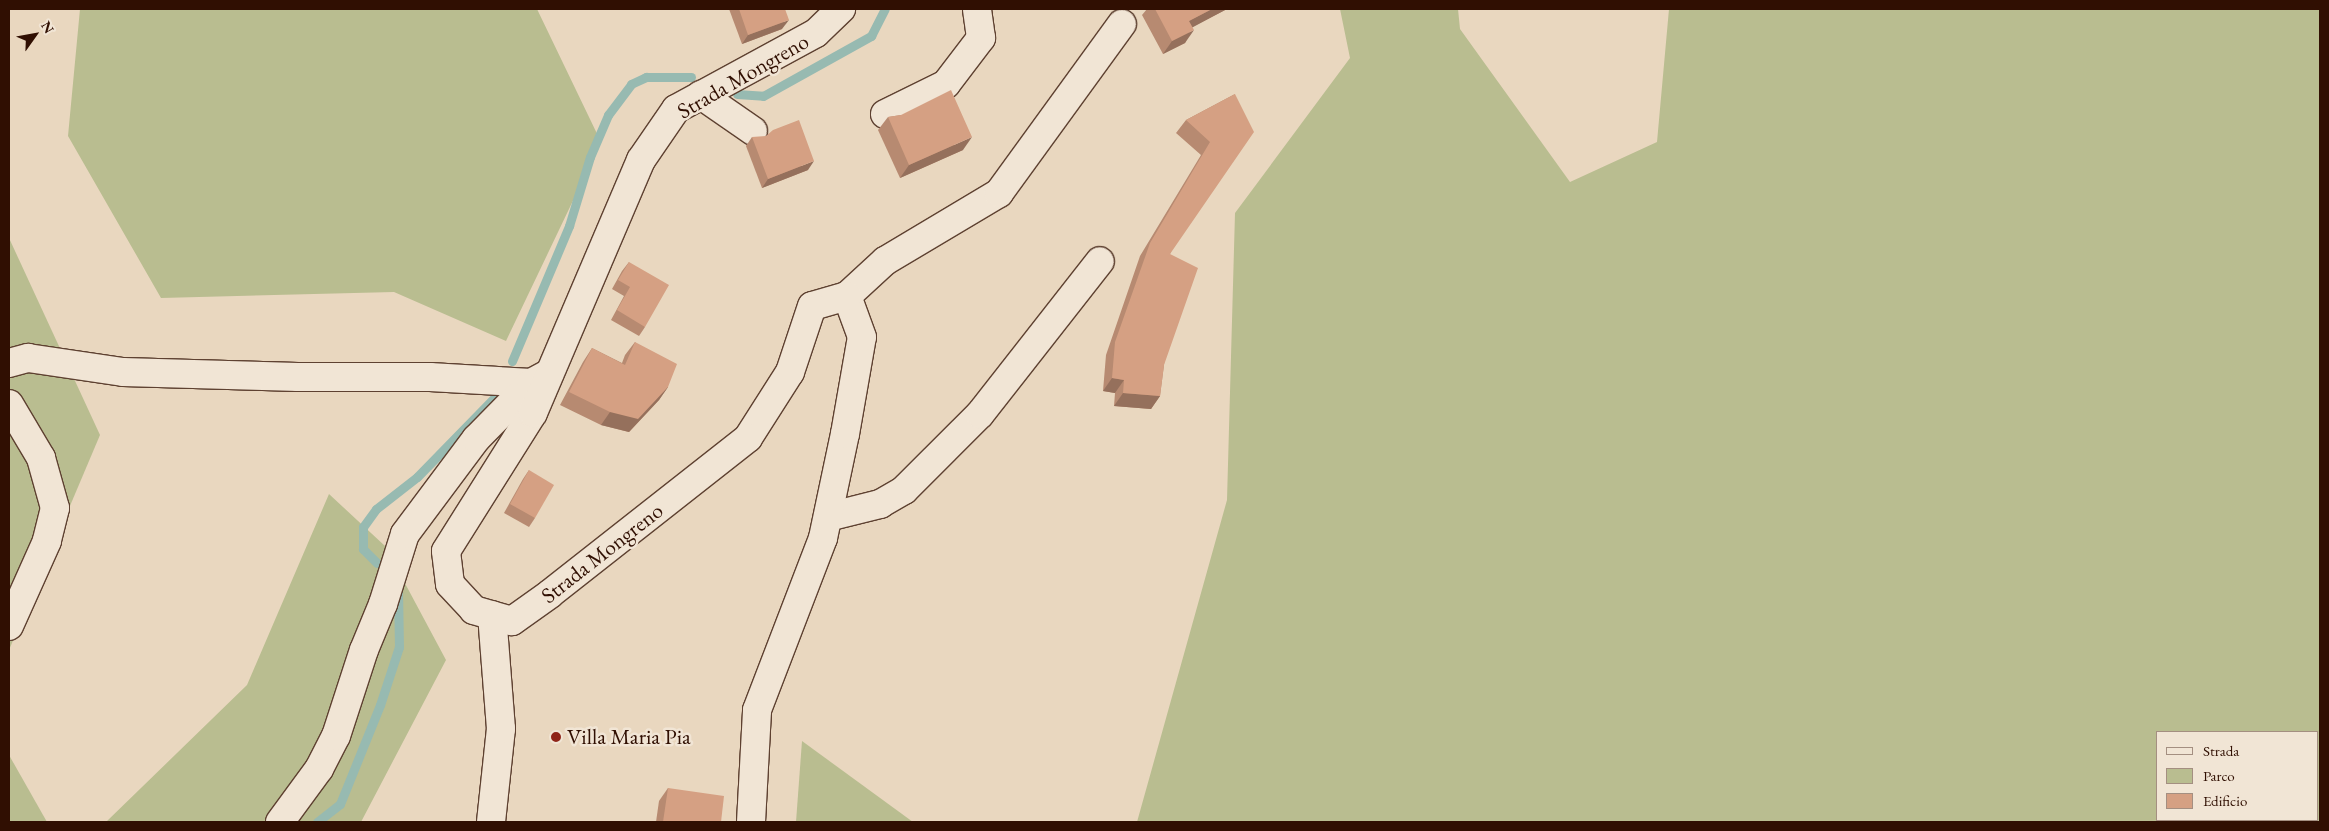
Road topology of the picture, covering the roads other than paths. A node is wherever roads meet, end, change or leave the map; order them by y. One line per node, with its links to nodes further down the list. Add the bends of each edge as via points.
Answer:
1 (841, 9): 4 (street, Strada Mongreno, via 816,33)
2 (977, 9): 5 (street, via 981,38 946,84)
3 (1122, 24): 8 (street, via 999,193 884,261)
4 (701, 95): 6 (street); 10 (street, Strada Mongreno, via 676,110 642,160)
5 (885, 114)
6 (753, 131)
7 (1100, 261): 12 (street, via 980,414 904,490 880,504)
8 (847, 296): 12 (street, via 862,337); 13 (street, Strada Mongreno, via 812,306 790,372 748,438 512,621)
9 (9, 363): 10 (street, via 28,358 123,372 298,377)
10 (541, 378): 13 (street, Strada Mongreno, via 533,413 446,552 450,584 474,610); 15 (street, via 476,440 405,534 336,736 319,769)
11 (9, 404): 14 (street, via 42,458 55,508 47,541)
12 (828, 517): 17 (street, via 823,538 757,710)
13 (492, 615): 16 (street, via 502,729)
14 (9, 626)
15 (280, 822)
16 (492, 822)
17 (751, 822)

